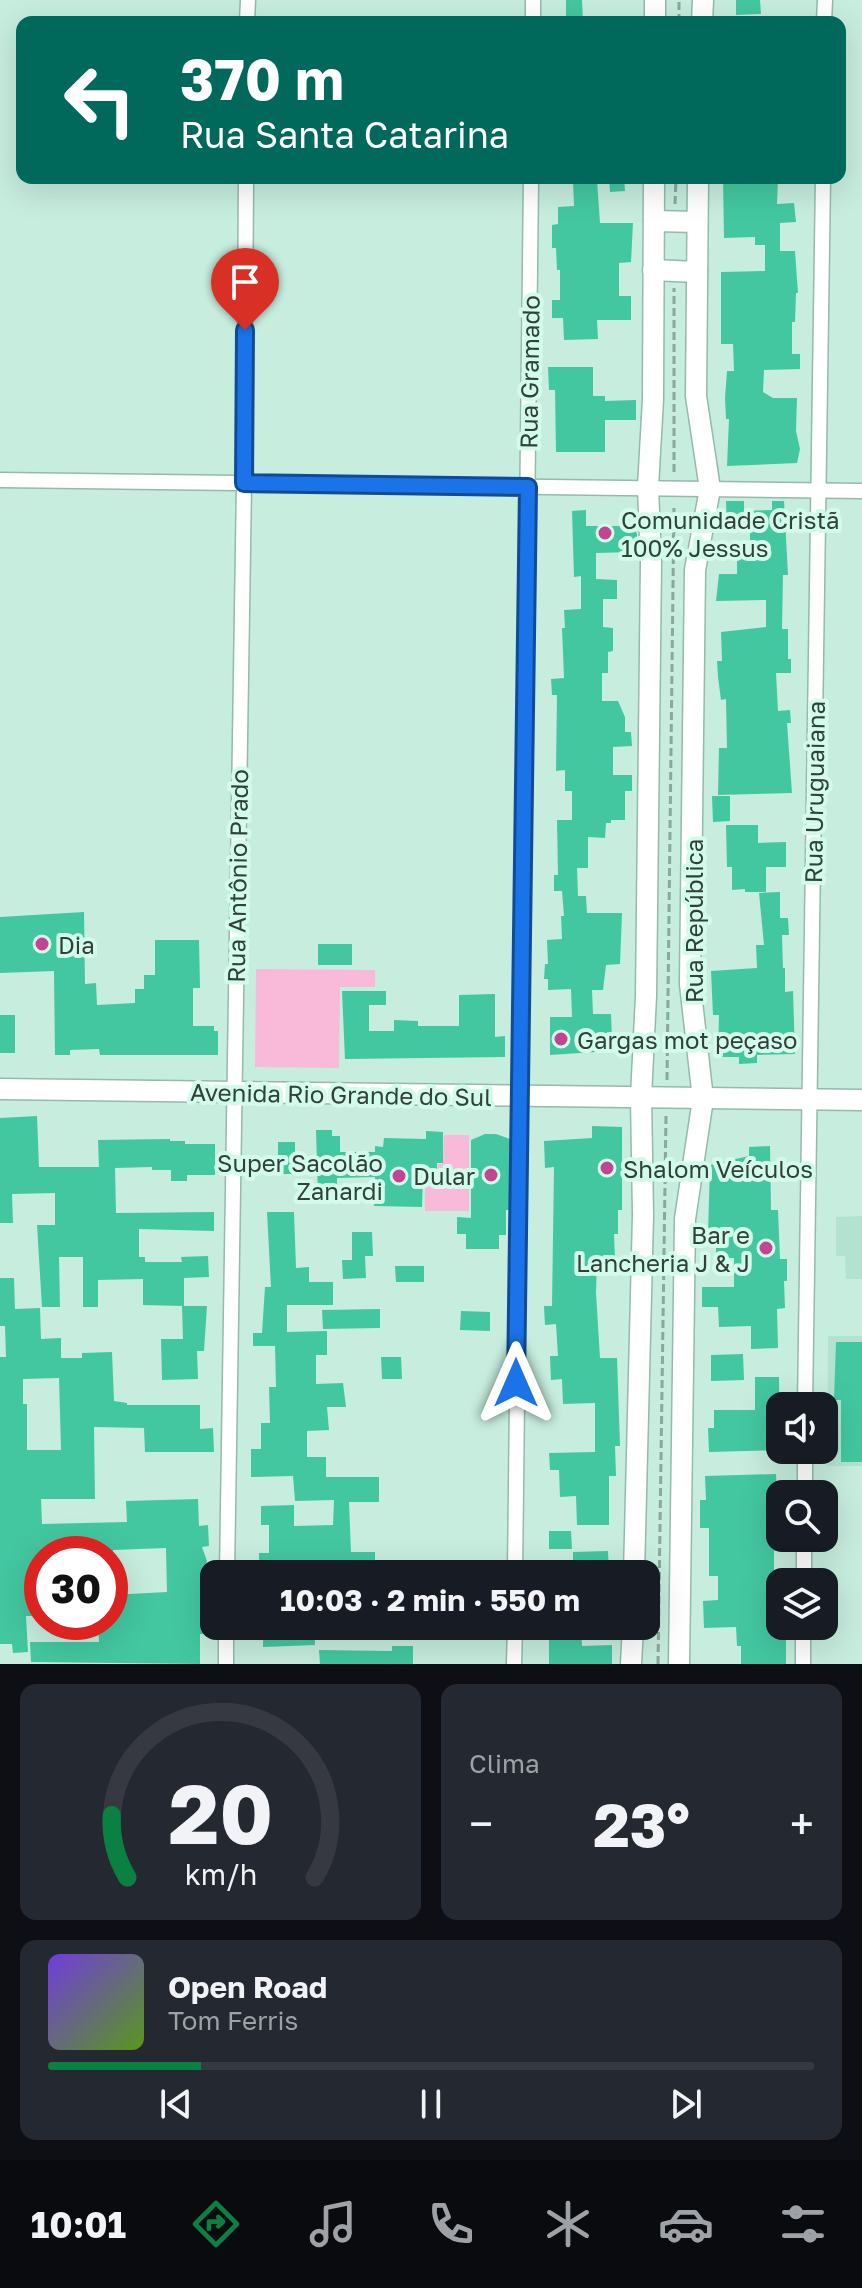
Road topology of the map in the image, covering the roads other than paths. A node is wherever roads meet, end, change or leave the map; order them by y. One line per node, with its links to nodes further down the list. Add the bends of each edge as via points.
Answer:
1 (246, 184): 11 (street, Rua Antônio Prado)
2 (531, 184): 12 (street, Rua Gramado)
3 (654, 184): 6 (street, Rua República)
4 (698, 184): 7 (street, Rua República)
5 (823, 184): 15 (street, Rua Uruguaiana)
6 (654, 221): 7 (street); 8 (street, Rua República)
7 (697, 222): 9 (street, Rua República)
8 (653, 270): 9 (street); 13 (street, Rua República)
9 (697, 272): 14 (street, Rua República, via 696,396)
10 (0, 480): 11 (street)
11 (244, 483): 12 (street); 18 (street, Rua Antônio Prado)
12 (528, 487): 13 (street); 19 (street, Rua Gramado)
13 (648, 487): 14 (street); 20 (street, Rua República)
14 (710, 489): 15 (street); 21 (street, Rua República, via 695,570 694,618 690,984)
15 (819, 491): 16 (street); 22 (street, Rua Uruguaiana)
16 (862, 491)
17 (4, 1091): 18 (street, Avenida Rio Grande do Sul)
18 (233, 1094): 19 (street, Avenida Rio Grande do Sul); 25 (street, Rua Antônio Prado)
19 (519, 1096): 20 (street, Avenida Rio Grande do Sul); 26 (street, Rua Gramado)
20 (641, 1097): 21 (street, Avenida Rio Grande do Sul); 27 (street, Rua República)
21 (703, 1099): 22 (street, Avenida Rio Grande do Sul); 35 (street, Rua República, via 685,1219)
22 (809, 1099): 23 (street, Avenida Rio Grande do Sul); 24 (street, Rua Uruguaiana)
23 (862, 1100)
24 (805, 1392)
25 (227, 1560)
26 (515, 1560)
27 (634, 1560)
28 (226, 1640): 32 (street)
29 (515, 1640): 33 (street)
30 (632, 1640): 34 (street)
31 (803, 1640): 36 (street)
32 (226, 1664)
33 (514, 1664)
34 (631, 1664)
35 (679, 1664)
36 (803, 1664)

